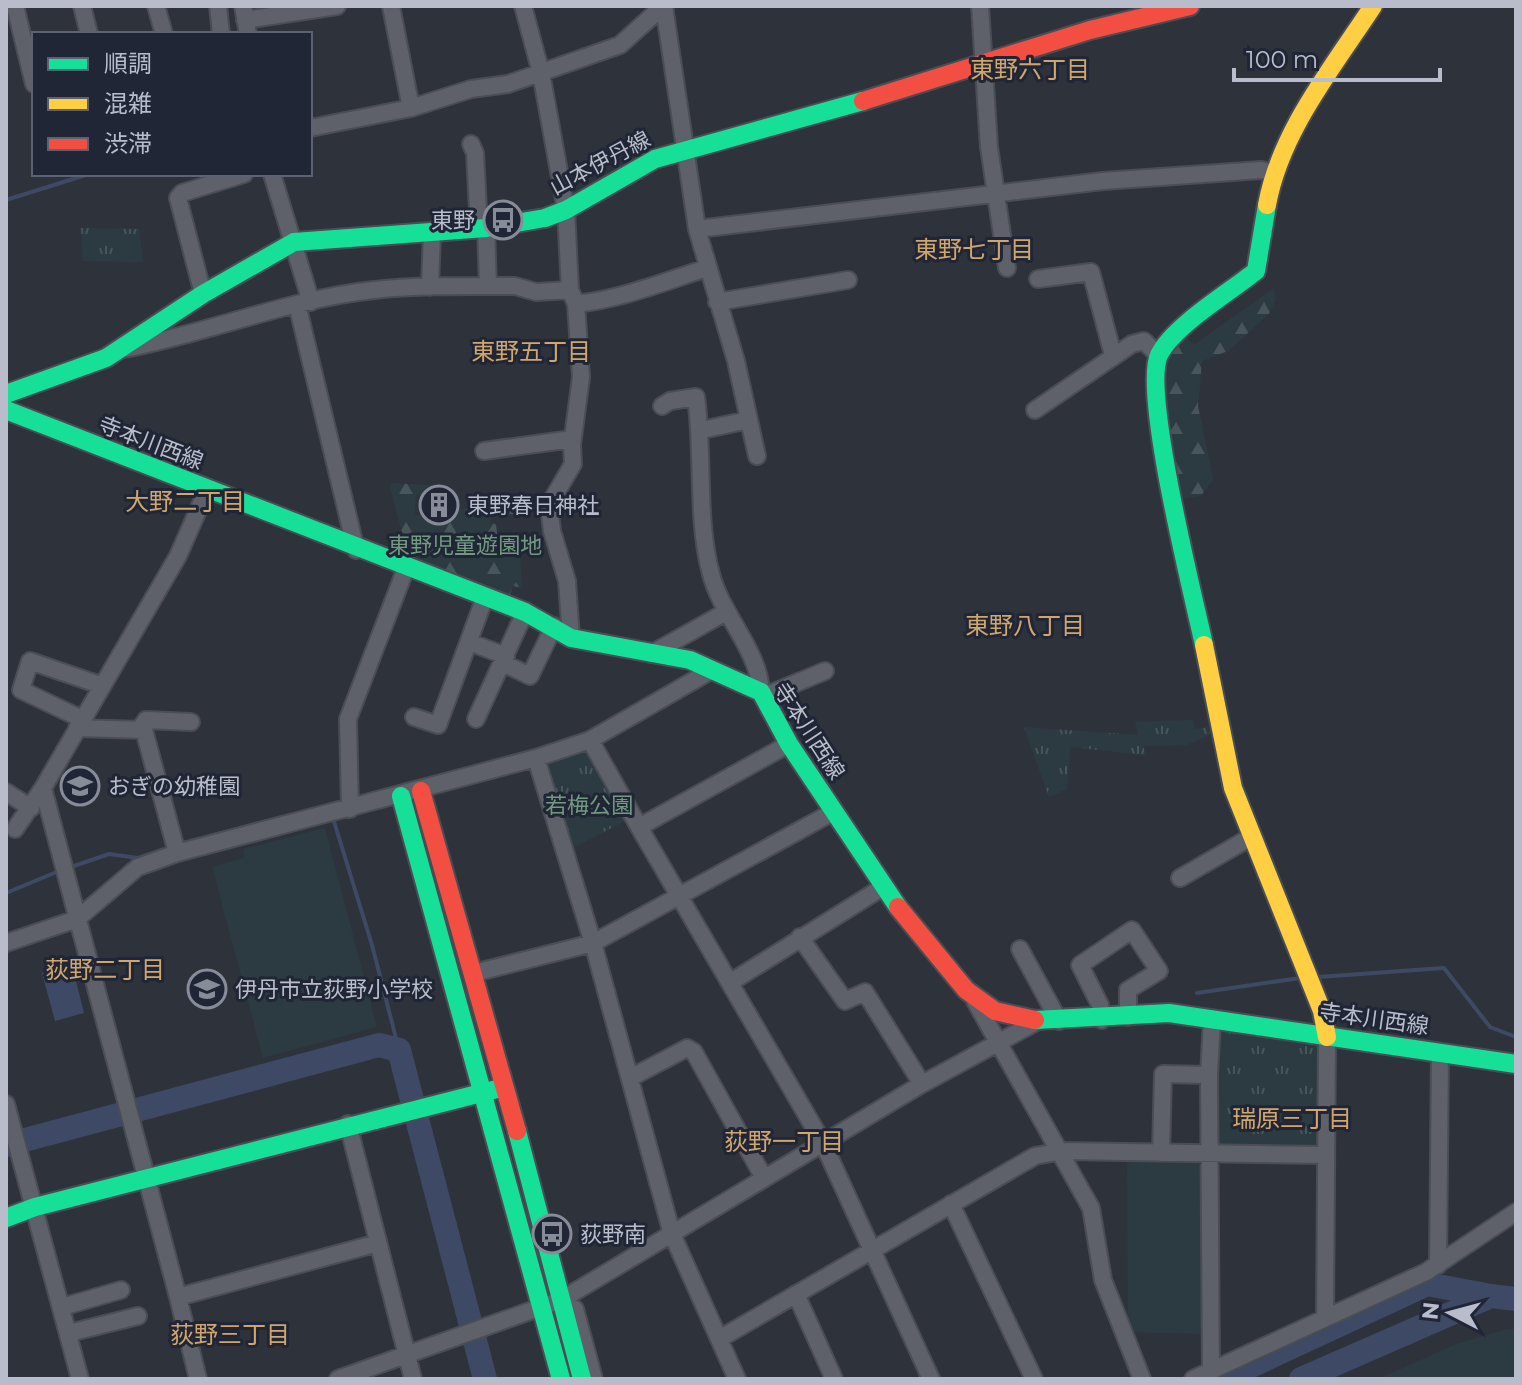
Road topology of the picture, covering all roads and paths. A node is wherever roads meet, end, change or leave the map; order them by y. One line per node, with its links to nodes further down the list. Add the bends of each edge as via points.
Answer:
1 (15, 6): 20 (street)
2 (82, 6): 15 (street)
3 (156, 6): 16 (street)
4 (218, 6): 17 (street)
5 (337, 6): 13 (street)
6 (391, 6): 21 (street)
7 (663, 6): 19 (street, via 620,45); 24 (street)
8 (980, 6): 18 (street)
9 (1190, 6): 12 (main road, 山本伊丹線)
10 (1373, 6): 25 (main road, via 1312,99)
11 (528, 7): 19 (street)
12 (1169, 8): 18 (main road, 山本伊丹線)
13 (295, 9): 14 (street)
14 (245, 20)
15 (88, 32)
16 (163, 32)
17 (221, 32)
18 (985, 66): 24 (main road, 山本伊丹線); 28 (street, via 984,106)
19 (541, 73): 21 (street); 29 (street)
20 (32, 76)
21 (411, 108): 22 (street)
22 (312, 128)
23 (471, 144): 30 (street)
24 (685, 148): 29 (main road, 山本伊丹線, via 632,171); 31 (street)
25 (1273, 173): 28 (street); 46 (main road, via 1256,271 1169,340)
26 (237, 176): 40 (street, via 178,198)
27 (273, 176): 33 (street)
28 (998, 193): 31 (street); 35 (street)
29 (566, 210): 30 (main road, 山本伊丹線); 41 (street)
30 (483, 228): 32 (main road, 山本伊丹線); 38 (street)
31 (697, 229): 34 (street)
32 (432, 233): 33 (main road, 山本伊丹線); 39 (street)
33 (294, 242): 40 (main road, 山本伊丹線); 43 (street)
34 (707, 268): 41 (street, via 624,297); 42 (street)
35 (1007, 268)
36 (1038, 279): 45 (street, via 1091,272)
37 (848, 280): 42 (street, via 824,290 777,287)
38 (488, 286): 39 (street); 41 (street)
39 (430, 287): 43 (street, via 373,290)
40 (203, 294): 44 (main road, 山本伊丹線)
41 (573, 297): 53 (street, via 581,377)
42 (717, 302): 51 (street)
43 (304, 303): 44 (street, via 186,338); 57 (street)
44 (121, 350): 47 (main road, 山本伊丹線)
45 (1113, 355): 46 (street, via 1144,341); 50 (street)
46 (1159, 356): 88 (main road, via 1154,374 1159,425 1233,788)
47 (6, 394)
48 (662, 406): 52 (street, via 696,397)
49 (6, 410): 56 (main road, 寺本川西線)
50 (1035, 410)
51 (748, 420): 52 (street); 55 (street)
52 (702, 430): 61 (street, via 699,472 705,538 710,573)
53 (572, 439): 54 (street); 63 (street, via 573,464 549,505 567,581)
54 (484, 451)
55 (757, 456)
56 (207, 490): 57 (main road, 寺本川西線); 69 (street, via 178,556)
57 (356, 550): 58 (main road, 寺本川西線)
58 (406, 568): 59 (main road, 寺本川西線); 84 (street, via 348,719)
59 (485, 597): 60 (main road, 寺本川西線); 64 (street)
60 (525, 612): 62 (main road, 寺本川西線); 66 (street)
61 (726, 612): 65 (street); 70 (street, via 752,661)
62 (554, 626): 63 (main road, 寺本川西線); 66 (street, via 530,676)
63 (571, 638): 65 (main road, 寺本川西線)
64 (469, 642): 66 (street); 71 (street, via 438,725)
65 (651, 654): 67 (main road, 寺本川西線, via 690,660)
66 (504, 659): 72 (street)
67 (712, 670): 70 (main road, 寺本川西線); 76 (street)
68 (825, 671): 70 (street, via 772,693)
69 (100, 685): 74 (street); 74 (street, via 30,661 21,690)
70 (761, 692): 77 (main road, 寺本川西線)
71 (414, 717)
72 (476, 719)
73 (191, 722): 75 (street, via 146,720)
74 (79, 723): 75 (street); 79 (street)
75 (140, 729): 89 (street)
76 (590, 740): 78 (street); 86 (street)
77 (789, 744): 85 (main road, 寺本川西線); 86 (street)
78 (536, 758): 80 (street); 96 (street)
79 (43, 788): 83 (street); 93 (street)
80 (421, 791): 82 (street); 98 (main road)
81 (6, 792): 83 (street)
82 (401, 796): 84 (street); 114 (main road)
83 (31, 808): 87 (street)
84 (350, 809): 89 (street)
85 (833, 812): 91 (main road, 寺本川西線); 92 (street)
86 (639, 827): 92 (street)
87 (15, 829)
88 (1251, 837): 90 (street); 106 (main road, via 1322,1011)
89 (177, 853): 93 (street, via 138,867)
90 (1180, 878)
91 (883, 887): 94 (street); 100 (main road, 寺本川西線)
92 (679, 897): 96 (street); 99 (street)
93 (77, 919): 95 (street); 122 (street)
94 (800, 937): 99 (street); 112 (street, via 845,1001 865,992)
95 (6, 943)
96 (593, 943): 98 (street); 111 (street)
97 (1020, 949): 105 (street)
98 (474, 973): 113 (main road)
99 (731, 982): 117 (street)
100 (972, 996): 104 (main road, 寺本川西線, via 1007,1016); 107 (street)
101 (1128, 1017): 102 (main road, 寺本川西線, via 1159,1013); 103 (main road, 寺本川西線); 103 (street, via 1128,990 1159,971 1132,930 1080,965)
102 (1212, 1019): 106 (main road, 寺本川西線); 110 (street)
103 (1102, 1020): 105 (main road, 寺本川西線)
104 (1038, 1021): 105 (main road, 寺本川西線); 107 (street)
105 (1059, 1021)
106 (1327, 1037): 108 (main road, 寺本川西線); 121 (street)
107 (999, 1042): 112 (street); 118 (street)
108 (1440, 1053): 109 (main road, 寺本川西線); 131 (street)
109 (1516, 1064)
110 (1209, 1075): 119 (street, via 1163,1074); 120 (street)
111 (630, 1078): 123 (street, via 687,1048 694,1052); 128 (street)
112 (922, 1084): 117 (street)
113 (505, 1087): 114 (main road); 135 (main road)
114 (484, 1092): 116 (main road); 136 (main road)
115 (6, 1104): 125 (street)
116 (348, 1124): 122 (main road); 129 (street)
117 (823, 1143): 123 (street); 130 (street)
118 (1062, 1151): 119 (street); 124 (street, via 1035,1156); 156 (street, via 1091,1208 1103,1280)
119 (1161, 1153): 120 (street)
120 (1210, 1153): 121 (street); 143 (street, via 1212,1361)
121 (1325, 1155): 139 (street)
122 (147, 1178): 125 (main road); 134 (street)
123 (764, 1178): 128 (street)
124 (951, 1204): 130 (street); 155 (street)
125 (35, 1207): 127 (main road); 137 (street)
126 (1516, 1212): 131 (street)
127 (6, 1218)
128 (672, 1234): 135 (street); 141 (street)
129 (378, 1243): 134 (street); 142 (street)
130 (872, 1250): 133 (street); 154 (street)
131 (1438, 1265): 139 (street)
132 (121, 1290): 137 (street)
133 (796, 1294): 141 (street); 153 (street)
134 (178, 1297): 145 (street)
135 (561, 1300): 136 (street); 150 (main road); 151 (street, via 575,1309)
136 (543, 1306): 142 (street); 148 (street, via 536,1322); 149 (main road)
137 (62, 1307): 140 (street)
138 (138, 1316): 140 (street)
139 (1325, 1318): 143 (street)
140 (69, 1333): 144 (street)
141 (719, 1339): 152 (street)
142 (407, 1355): 146 (street); 147 (street)
143 (1204, 1377)
144 (80, 1379)
145 (198, 1379)
146 (338, 1379)
147 (413, 1379)
148 (551, 1379)
149 (561, 1379)
150 (582, 1379)
151 (594, 1379)
152 (737, 1379)
153 (834, 1379)
154 (931, 1379)
155 (1034, 1379)
156 (1142, 1379)

